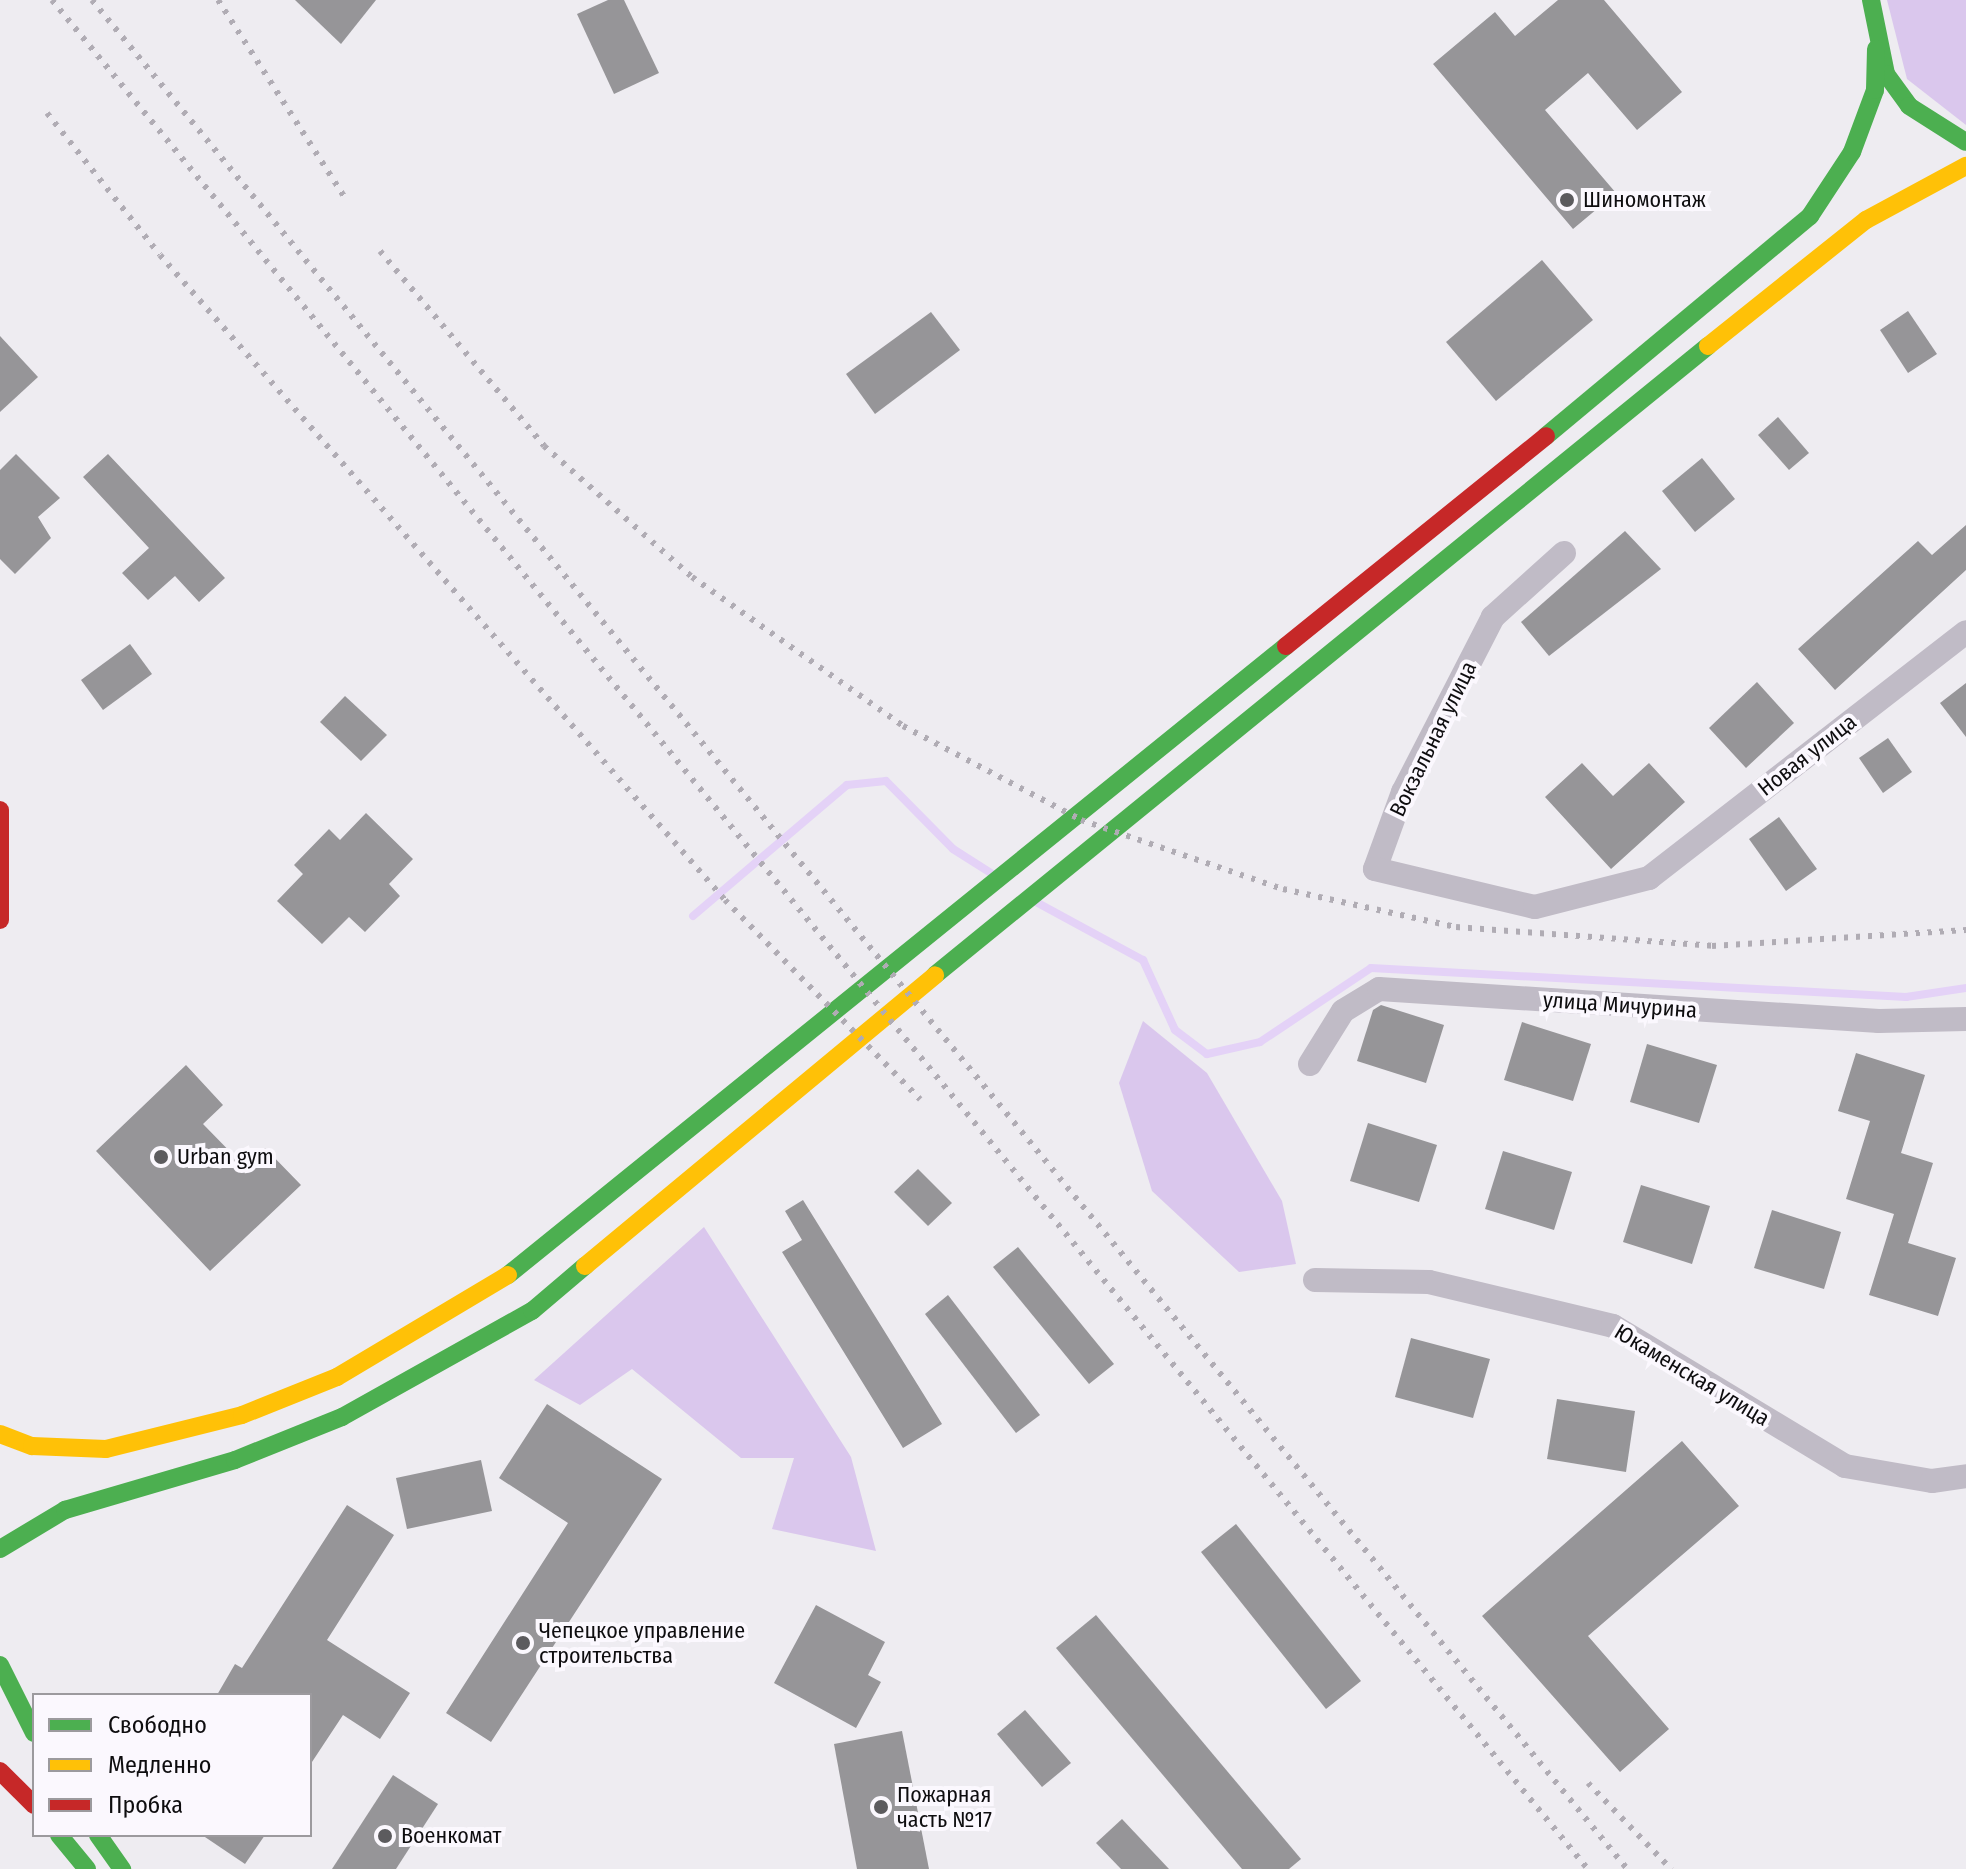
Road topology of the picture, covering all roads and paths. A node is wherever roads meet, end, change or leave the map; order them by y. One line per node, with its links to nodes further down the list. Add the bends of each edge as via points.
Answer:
1 (1871, 0): 2 (main road)
2 (1876, 49): 3 (main road, via 1909,106); 13 (main road, via 1867,119 1837,180 1810,216 1247,680 507,1276 337,1377 242,1415 106,1449 32,1446)
3 (1966, 142)
4 (1966, 166): 15 (main road, via 1866,220 1267,698 532,1311 342,1417 235,1460 65,1510)
5 (1564, 553): 8 (street, Вокзальная улица, via 1493,617 1403,792 1375,869 1535,907)
6 (1966, 632): 8 (street, Новая улица)
7 (0, 810): 9 (main road)
8 (1649, 878)
9 (0, 920)
10 (1966, 1019): 11 (street, улица Мичурина, via 1879,1021 1379,989 1343,1011)
11 (1310, 1064)
12 (1315, 1280): 14 (street, Юкаменская улица, via 1429,1282 1613,1326 1845,1466 1932,1481)
13 (0, 1434)
14 (1966, 1476)
15 (0, 1549)
16 (0, 1665): 17 (main road)
17 (32, 1729)
18 (0, 1771): 19 (main road)
19 (32, 1803)
20 (61, 1837): 22 (main road)
21 (99, 1837): 23 (main road)
22 (87, 1869)
23 (122, 1869)

